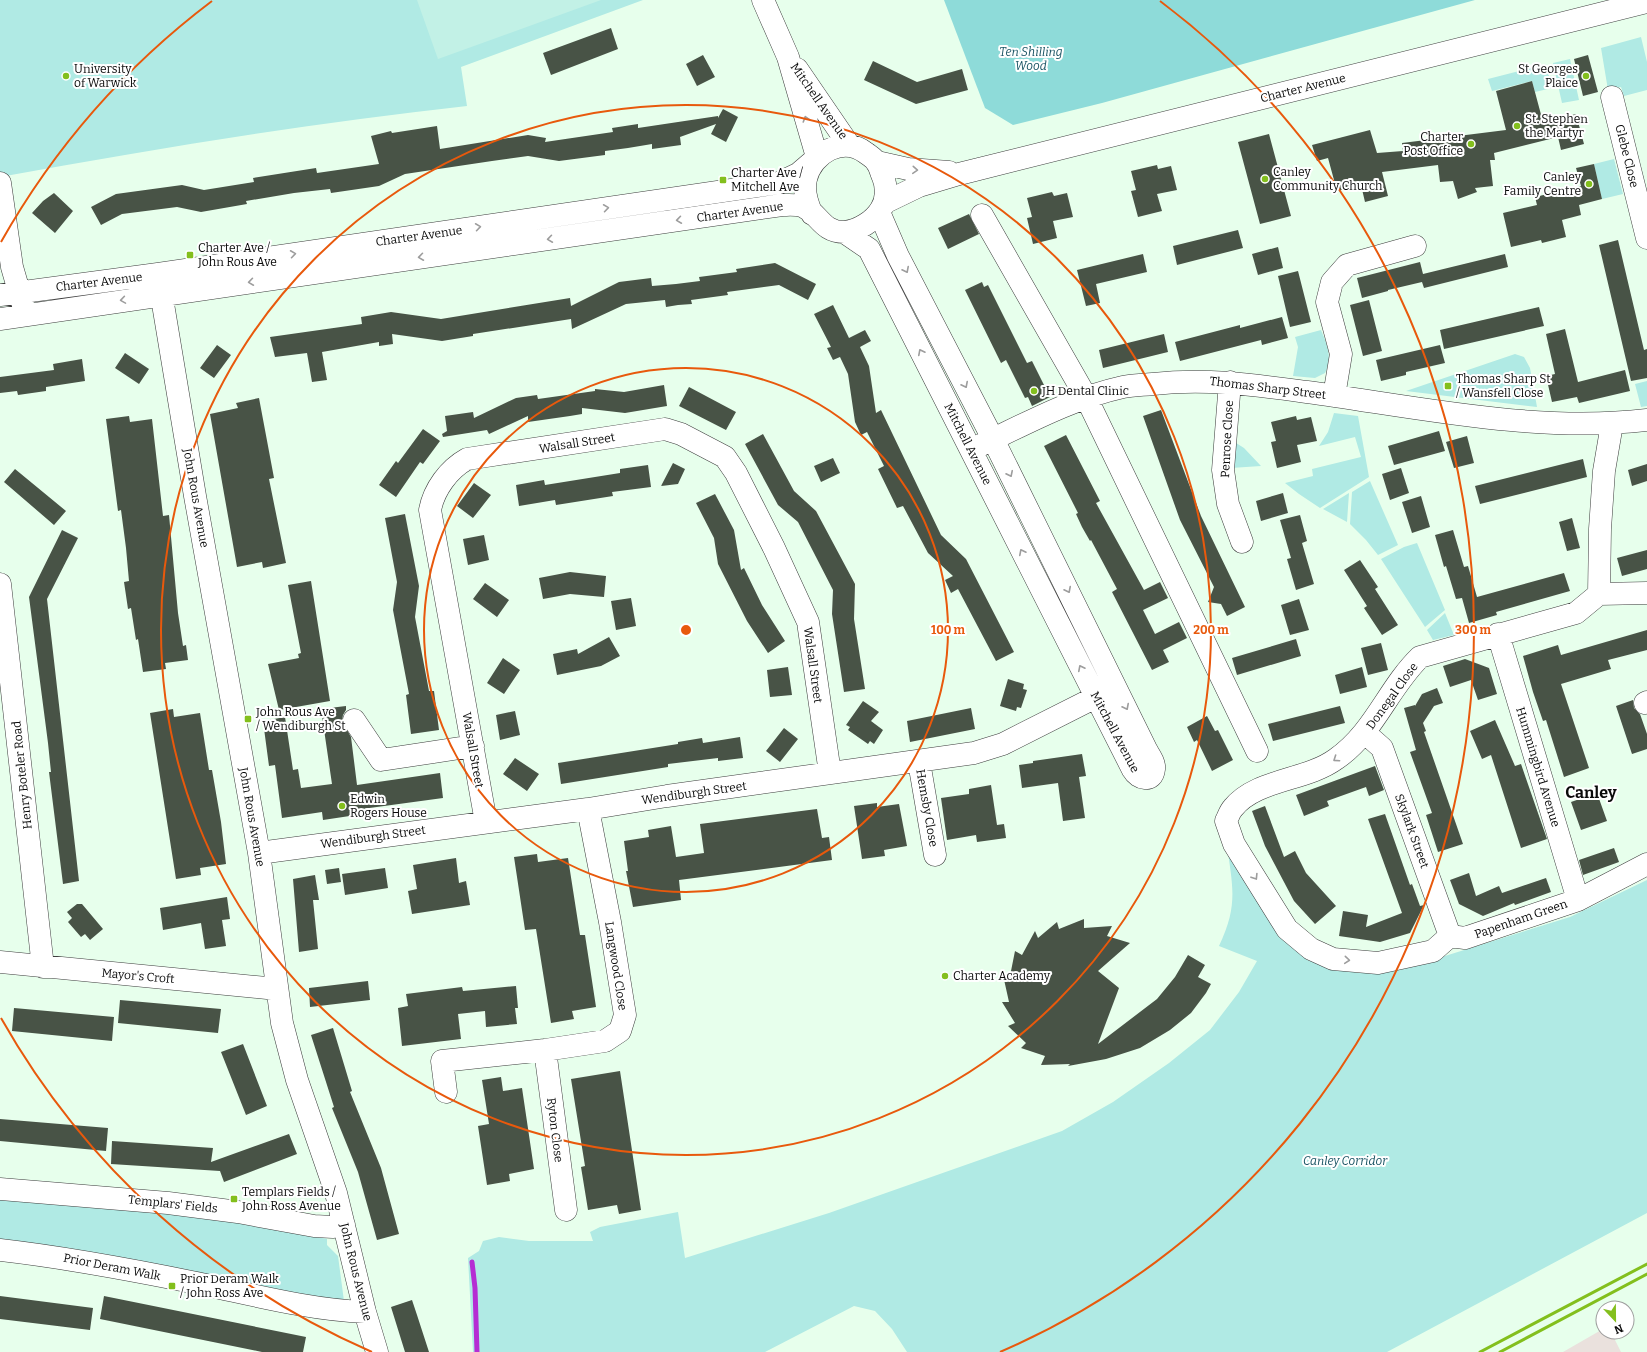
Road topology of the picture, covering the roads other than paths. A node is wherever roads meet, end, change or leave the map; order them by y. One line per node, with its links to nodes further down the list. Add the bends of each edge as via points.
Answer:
1 (763, 0): 3 (street, Mitchell Avenue)
2 (1647, 2): 8 (street, Charter Avenue)
3 (788, 56): 5 (street, Mitchell Avenue); 6 (street, Mitchell Avenue, one-way to 3)
4 (1612, 97): 14 (street, Glebe Close)
5 (849, 145): 6 (street, via 832,149); 7 (street, via 863,151)
6 (814, 160): 11 (street, via 805,180 806,200); 16 (street, Charter Avenue, one-way to 6, via 779,183 798,174)
7 (877, 162): 8 (street, Charter Avenue, one-way to 8, via 908,169); 10 (street, via 885,182)
8 (959, 174): 10 (street, Charter Avenue, via 919,186)
9 (0, 183): 17 (street, via 12,267)
10 (882, 207): 13 (street, via 867,224); 25 (street, Mitchell Avenue, one-way to 25, via 898,256)
11 (812, 214): 13 (street, via 831,230); 16 (street, Charter Avenue, one-way to 16, via 804,207 782,206)
12 (982, 215): 22 (street)
13 (844, 232): 26 (street, Mitchell Avenue, one-way to 13, via 869,249)
14 (1647, 238)
15 (1415, 246): 21 (street, via 1347,265 1332,282 1327,302 1341,354)
16 (160, 284): 17 (street, Charter Avenue); 18 (street, Charter Avenue, one-way to 18); 42 (street, John Rous Avenue)
17 (10, 293): 18 (street)
18 (24, 316): 19 (street, Charter Avenue)
19 (0, 319)
20 (1230, 382): 21 (street, Thomas Sharp Street); 22 (street, Thomas Sharp Street, via 1186,380 1147,384); 27 (street, Penrose Close, via 1223,470 1228,504)
21 (1334, 396): 24 (street, Thomas Sharp Street, via 1473,415)
22 (1086, 397): 25 (street, Thomas Sharp Street); 37 (street)
23 (1647, 420): 24 (street, Thomas Sharp Street)
24 (1612, 424): 30 (street, via 1604,470)
25 (993, 439): 26 (street, Thomas Sharp Street); 32 (street, Mitchell Avenue, one-way to 32)
26 (970, 450): 33 (street, Mitchell Avenue, one-way to 26)
27 (1242, 542)
28 (0, 584): 48 (street, Henry Boteler Road)
29 (1647, 593): 30 (street)
30 (1599, 594): 31 (street, Donegal Close, via 1576,612)
31 (1498, 634): 35 (street, Donegal Close, via 1420,657 1409,668); 45 (street, Hummingbird Avenue)
32 (1114, 684): 33 (street, Wendiburgh Street); 33 (street, Mitchell Avenue, one-way to 33, via 1154,766 1150,777 1143,779 1136,775)
33 (1096, 697): 38 (street, Wendiburgh Street, via 1002,744 974,753)
34 (354, 720): 36 (street, via 381,760)
35 (1365, 733): 46 (street, Skylark Street, via 1382,748); 46 (street, Donegal Close, one-way to 46, via 1336,760 1309,773 1249,794 1233,808 1226,821 1234,844 1288,930 1311,949 1322,954 1333,958 1378,963 1433,951)
36 (473, 746): 39 (street, Walsall Street, via 430,510 432,496 455,466 467,459 665,429 681,434 725,457 736,473 774,548 808,622); 41 (street, Walsall Street)
37 (1257, 750)
38 (919, 762): 39 (street, Wendiburgh Street); 43 (street, Hemsby Close)
39 (830, 774): 40 (street, Wendiburgh Street)
40 (588, 809): 41 (street, Wendiburgh Street); 50 (street, Langwood Close, via 625,1015 620,1031 605,1041)
41 (486, 822): 42 (street, Wendiburgh Street)
42 (259, 853): 49 (street, John Rous Avenue)
43 (935, 855)
44 (1647, 864): 45 (street, Papenham Green)
45 (1578, 900): 46 (street, Papenham Green, via 1465,938)
46 (1450, 936)
47 (0, 962): 48 (street, Mayor's Croft)
48 (43, 967): 49 (street, Mayor's Croft)
49 (277, 989): 54 (street, John Rous Avenue, via 289,1052 336,1193)
50 (545, 1050): 51 (street, Langwood Close, via 442,1061); 53 (street, Ryton Close)
51 (446, 1092)
52 (0, 1189): 54 (street, Templars' Fields, via 161,1202 238,1212 314,1226)
53 (566, 1210)
54 (344, 1225): 56 (street, John Rous Avenue)
55 (0, 1250): 56 (street, Prior Deram Walk, via 98,1263 278,1300)
56 (365, 1312): 57 (street, John Rous Avenue)
57 (377, 1352)

